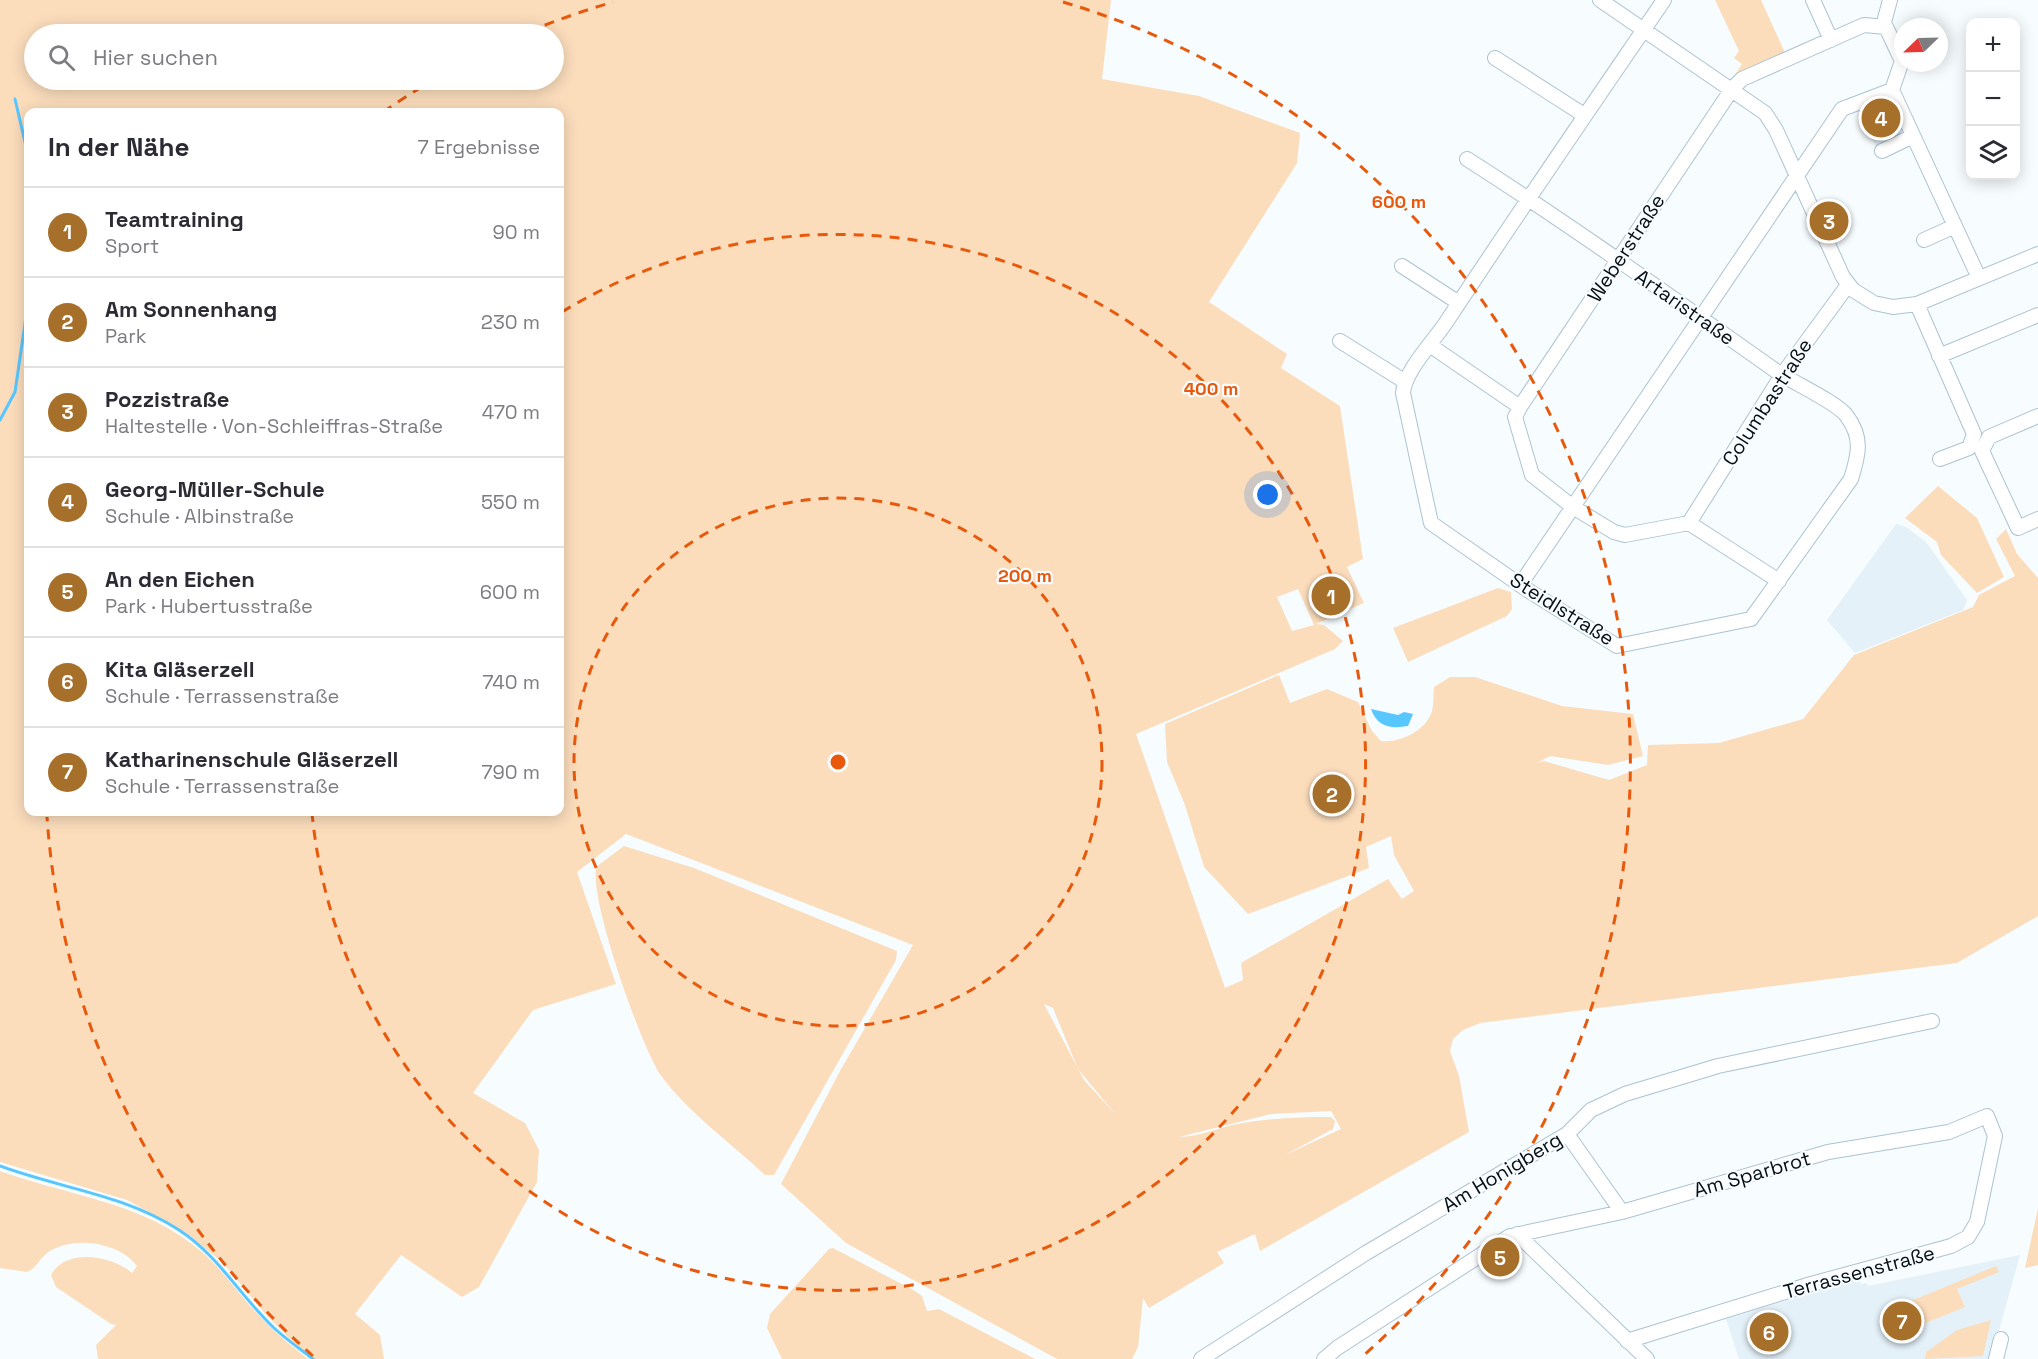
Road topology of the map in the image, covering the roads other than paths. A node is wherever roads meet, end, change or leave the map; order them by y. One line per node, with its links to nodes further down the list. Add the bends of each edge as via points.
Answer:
1 (1600, 0): 6 (street)
2 (1664, 0): 6 (street)
3 (1814, 0): 7 (street)
4 (1890, 0): 5 (street)
5 (1883, 26): 7 (street, via 1864,25); 10 (street, via 1902,61)
6 (1644, 30): 9 (street); 11 (street)
7 (1831, 40): 9 (street, via 1742,79)
8 (1495, 58): 11 (street)
9 (1732, 89): 15 (street, via 1771,121); 20 (street, Weberstraße)
10 (1892, 90): 12 (street); 15 (street, via 1842,109)
11 (1584, 115): 16 (street)
12 (1913, 136): 13 (street); 17 (street)
13 (1882, 151)
14 (1467, 159): 16 (street)
15 (1797, 176): 23 (street); 27 (street)
16 (1529, 199): 20 (street, Artaristraße); 24 (street)
17 (1955, 226): 18 (street); 22 (street)
18 (1924, 240)
19 (2038, 254): 22 (street)
20 (1617, 260): 27 (street, Artaristraße); 33 (street, Weberstraße)
21 (1402, 266): 24 (street)
22 (1979, 278): 25 (street)
23 (1848, 285): 25 (street, via 1874,303 1893,307); 31 (street, Columbastraße)
24 (1459, 303): 29 (street)
25 (1917, 304): 30 (street)
26 (2038, 315): 30 (street)
27 (1701, 318): 31 (street, Artaristraße); 36 (street)
28 (1340, 341): 32 (street)
29 (1431, 346): 32 (street); 33 (street)
30 (1939, 356): 35 (street, via 1974,434 1969,448)
31 (1782, 375): 38 (street, Columbastraße); 39 (street, Steidlstraße, via 1845,412 1855,431 1859,452 1851,479)
32 (1404, 381): 40 (street, Steidlstraße, via 1403,393 1431,523)
33 (1520, 407): 36 (street, via 1515,417 1532,475)
34 (2038, 416): 37 (street, via 1989,438 1982,452 2018,528)
35 (1940, 459)
36 (1573, 507): 38 (street, via 1625,535); 40 (street)
37 (2038, 519)
38 (1689, 523): 39 (street)
39 (1779, 581): 40 (street, Steidlstraße, via 1751,619 1617,646)
40 (1520, 585)
41 (1932, 1021): 43 (street, Am Honigberg, via 1718,1066 1625,1094 1592,1110)
42 (1987, 1116): 44 (street, Am Sparbrot, via 1949,1132 1828,1152); 47 (street, Terrassenstraße, via 1995,1136 1977,1222 1968,1237 1951,1246)
43 (1568, 1134): 44 (street); 48 (street, Am Honigberg, via 1365,1253)
44 (1622, 1212): 45 (street, Am Sparbrot)
45 (1517, 1234): 47 (street); 49 (street, Am Sparbrot, via 1487,1248)
46 (2001, 1339): 51 (street)
47 (1627, 1341): 50 (street)
48 (1201, 1359)
49 (1324, 1359)
50 (1647, 1359)
51 (1996, 1359)

